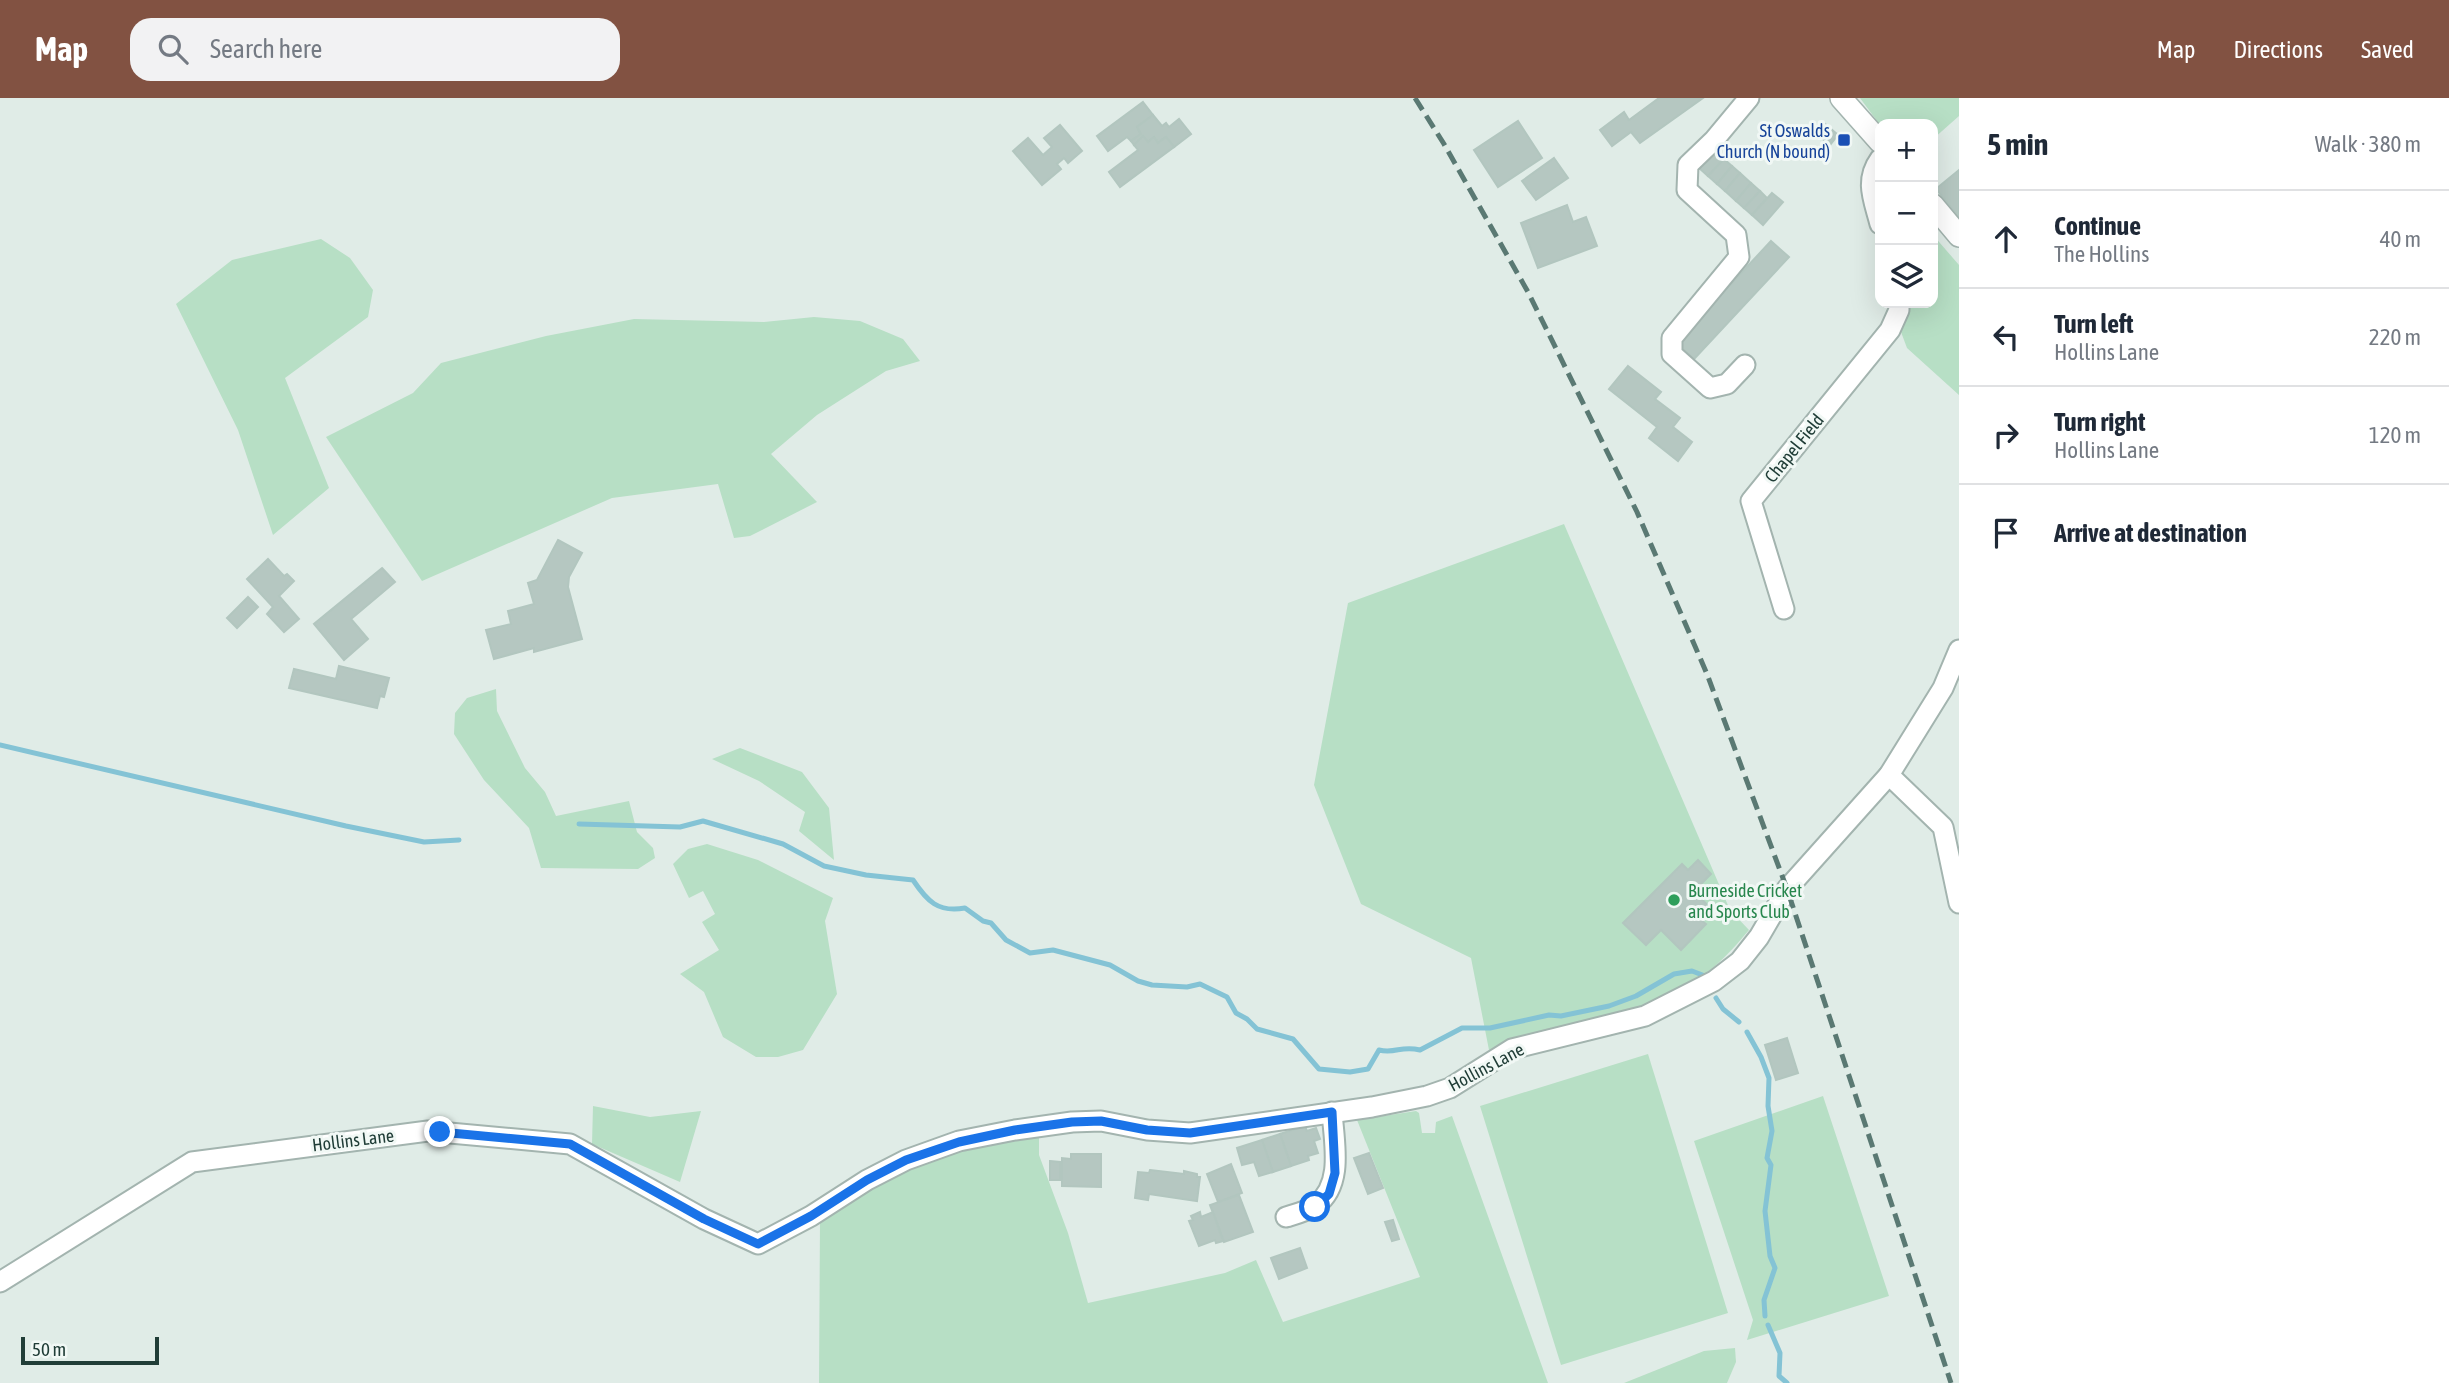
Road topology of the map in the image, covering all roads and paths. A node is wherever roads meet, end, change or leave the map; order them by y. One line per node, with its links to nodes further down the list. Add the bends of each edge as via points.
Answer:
1 (1749, 98): 9 (street, via 1688,165 1687,190 1736,235 1739,257 1672,338 1672,354 1710,388 1727,383)
2 (1840, 98): 3 (street)
3 (1875, 136)
4 (1875, 168): 5 (street, via 1870,184)
5 (1875, 204)
6 (1938, 211): 7 (street)
7 (1959, 236)
8 (1899, 308): 10 (street, Chapel Field, via 1890,330 1751,500)
9 (1745, 365)
10 (1784, 609)
11 (1959, 650): 12 (street, Hollins Lane, via 1943,688)
12 (1889, 775): 13 (street, via 1942,827); 14 (street, Hollins Lane, via 1787,889 1740,961 1714,981 1645,1016 1513,1049 1450,1088)
13 (1959, 903)
14 (1332, 1112): 15 (street, via 1335,1173 1329,1194 1315,1207); 16 (street, Hollins Lane, via 1190,1133 1101,1121 1072,1122 959,1142 906,1160 758,1244 570,1144 414,1132 192,1161)
15 (1286, 1217)
16 (0, 1282)

